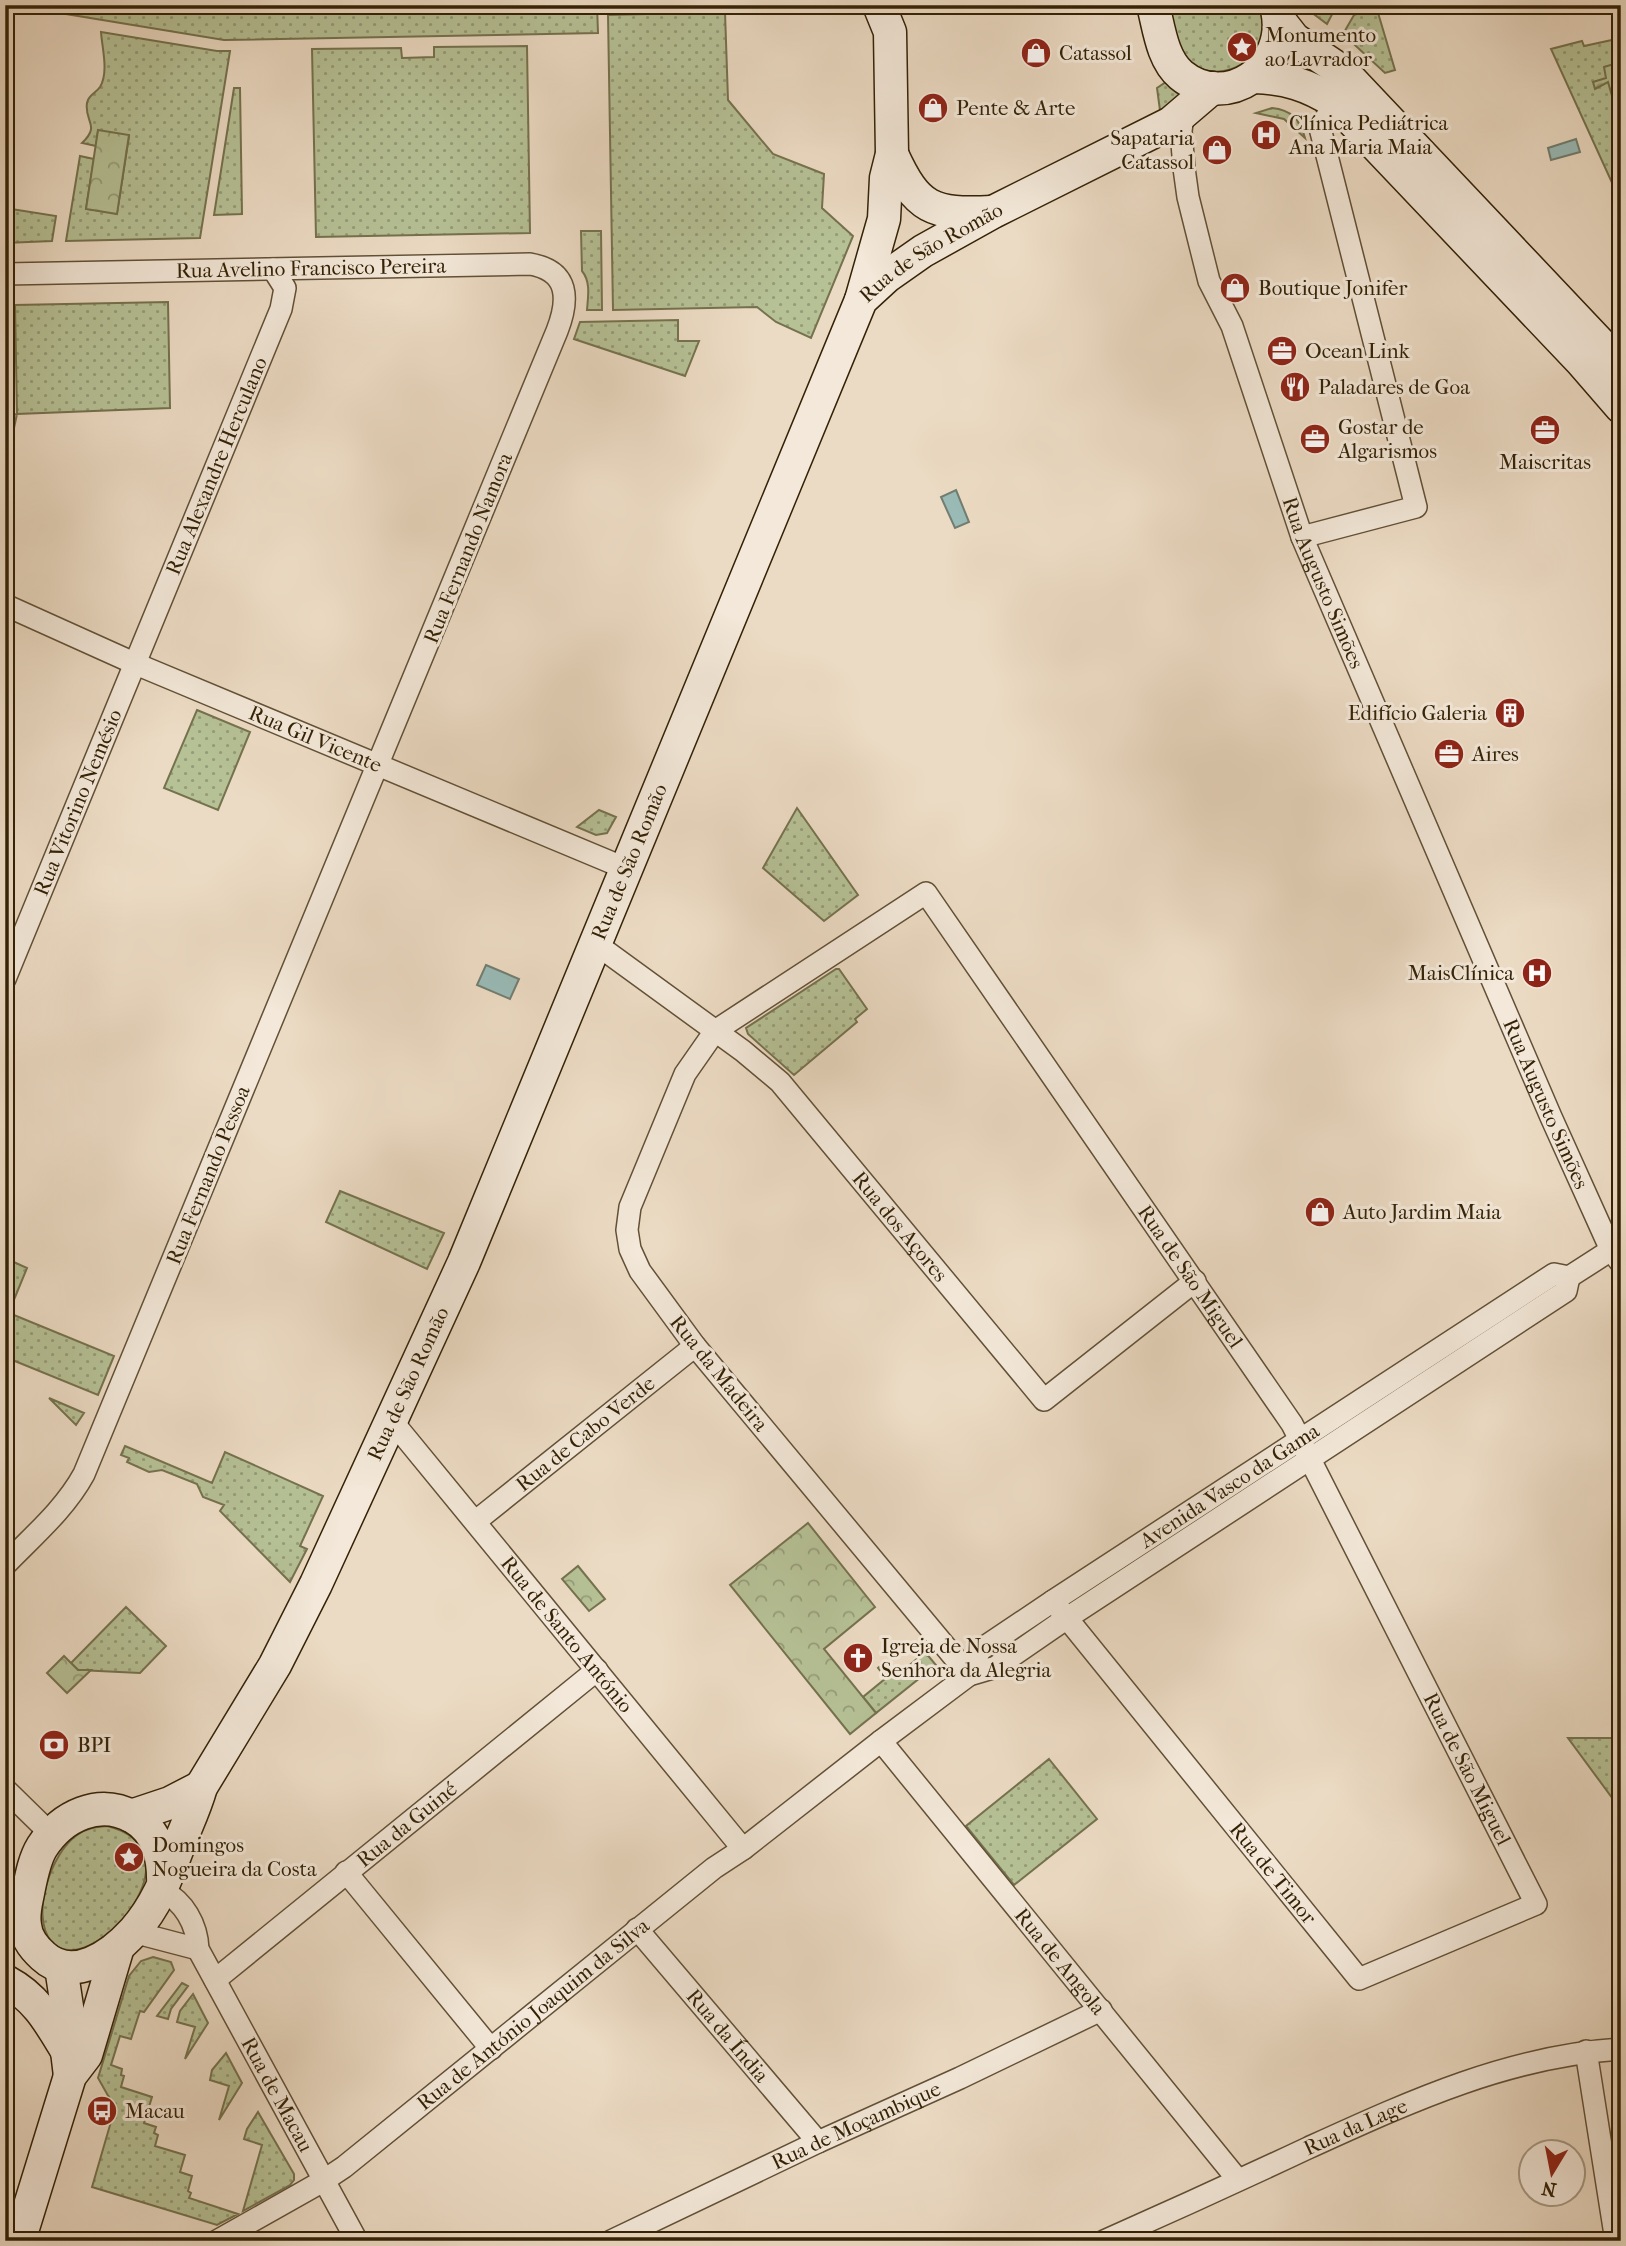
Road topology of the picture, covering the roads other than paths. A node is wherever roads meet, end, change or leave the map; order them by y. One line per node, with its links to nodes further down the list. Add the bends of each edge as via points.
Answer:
1 (1153, 5): 5 (main road, via 1174,67 1191,81)
2 (1278, 13): 4 (main road, via 1273,57); 14 (main road, via 1294,39 1343,72)
3 (890, 14): 8 (main road)
4 (1254, 77): 5 (main road); 6 (main road, via 1292,80)
5 (1212, 88): 7 (main road, Rua de São Romão)
6 (1335, 102): 15 (main road); 16 (street, via 1320,128 1416,507)
7 (1183, 115): 9 (main road, Rua de São Romão); 16 (street, Rua Augusto Simões, via 1188,197 1209,281 1232,326)
8 (892, 154): 9 (main road, via 910,189 933,208); 12 (main road, via 884,219)
9 (993, 212): 12 (main road, Rua de São Romão, via 910,260)
10 (273, 269): 11 (street, Rua Avelino Francisco Pereira); 13 (street, Rua Avelino Francisco Pereira, via 538,266 554,274 565,292 566,305); 18 (street, Rua Alexandre Herculano, via 285,288 281,309)
11 (5, 274)
12 (861, 300): 20 (main road, Rua de São Romão)
13 (557, 331): 19 (street, Rua Fernando Namora)
14 (1621, 366)
15 (1621, 407)
16 (1302, 537): 24 (street, Rua Augusto Simões, via 1546,1106)
17 (5, 605): 18 (street, Rua Gil Vicente)
18 (136, 664): 19 (street, Rua Gil Vicente); 22 (street, Rua Vitorino Nemésio)
19 (378, 764): 20 (street, Rua Gil Vicente); 32 (street, Rua Fernando Pessoa, via 84,1474 52,1518)
20 (627, 869): 21 (main road, Rua de São Romão)
21 (596, 944): 23 (street, Rua dos Açores); 28 (main road, Rua de São Romão, via 464,1262)
22 (5, 979)
23 (715, 1031): 25 (street, Rua dos Açores, via 780,1082 1044,1400); 25 (street, Rua de São Miguel, via 926,893); 26 (street, Rua da Madeira, via 680,1085 630,1207 627,1230 640,1271)
24 (1616, 1256): 27 (street, Avenida Vasco da Gama, via 1569,1277 1554,1274)
25 (1195, 1281): 29 (street, Rua de São Miguel)
26 (695, 1346): 31 (street, Rua de Cabo Verde); 36 (street, Rua da Madeira)
27 (1413, 1379): 29 (street, Avenida Vasco da Gama); 30 (street, Avenida Vasco da Gama)
28 (392, 1421): 31 (street, Rua de Santo António); 38 (main road, Rua de São Romão, via 275,1665)
29 (1300, 1441): 30 (street, Rua de São Miguel); 33 (street, Avenida Vasco da Gama)
30 (1310, 1460): 34 (street, Avenida Vasco da Gama); 45 (street, Rua de São Miguel)
31 (476, 1521): 35 (street, Rua de Santo António)
32 (5, 1565)
33 (1053, 1601): 34 (street); 36 (street, Avenida Vasco da Gama, via 980,1650)
34 (1067, 1618): 36 (street, Avenida Vasco da Gama, via 996,1667); 45 (street, Rua de Timor, via 1359,1979)
35 (597, 1670): 42 (street, Rua de Santo António); 43 (street, Rua da Guiné)
36 (969, 1675): 37 (street, Avenida Vasco da Gama)
37 (881, 1741): 42 (street, Avenida Vasco da Gama); 53 (street, Rua de Angola)
38 (201, 1787): 40 (main road); 44 (main road, Rua de São Romão)
39 (5, 1788): 41 (street)
40 (131, 1816): 41 (main road, via 102,1809 85,1811); 44 (main road, via 152,1833 161,1850)
41 (52, 1835): 47 (main road, via 41,1849)
42 (743, 1849): 46 (street, Rua de António Joaquim da Silva)
43 (346, 1872): 51 (street, Rua da Guiné); 54 (street)
44 (163, 1888): 48 (main road, Rua de São Romão, via 148,1915); 49 (street, Rua de Macau, via 181,1903 198,1933)
45 (1536, 1904)
46 (638, 1929): 54 (street, Rua de António Joaquim da Silva); 58 (street, Rua da Índia)
47 (15, 1930): 50 (main road)
48 (126, 1939): 49 (street); 50 (main road, Rua de São Romão, via 102,1959 84,1966); 57 (main road, via 86,2055)
49 (198, 1949): 51 (street, Rua de Macau)
50 (55, 1964): 52 (main road, Rua de São Romão); 57 (main road, via 69,2020)
51 (215, 1980): 60 (street, Rua de Macau)
52 (6, 1982): 57 (main road, via 23,1990 41,2009)
53 (1101, 2010): 58 (street, Rua de Moçambique); 59 (street, Rua de Angola)
54 (491, 2049): 60 (street, Rua de António Joaquim da Silva)
55 (1621, 2049): 56 (street, Rua da Lage)
56 (1586, 2051): 59 (street, Rua da Lage, via 1506,2068 1411,2101); 66 (street)
57 (69, 2064): 61 (main road)
58 (818, 2143): 64 (street, Rua de Moçambique)
59 (1238, 2180): 65 (street, Rua da Lage)
60 (323, 2181): 62 (street, Rua de António Joaquim da Silva); 63 (street, Rua de Macau)
61 (19, 2241)
62 (217, 2241)
63 (357, 2241)
64 (611, 2241)
65 (1104, 2241)
66 (1616, 2241)

